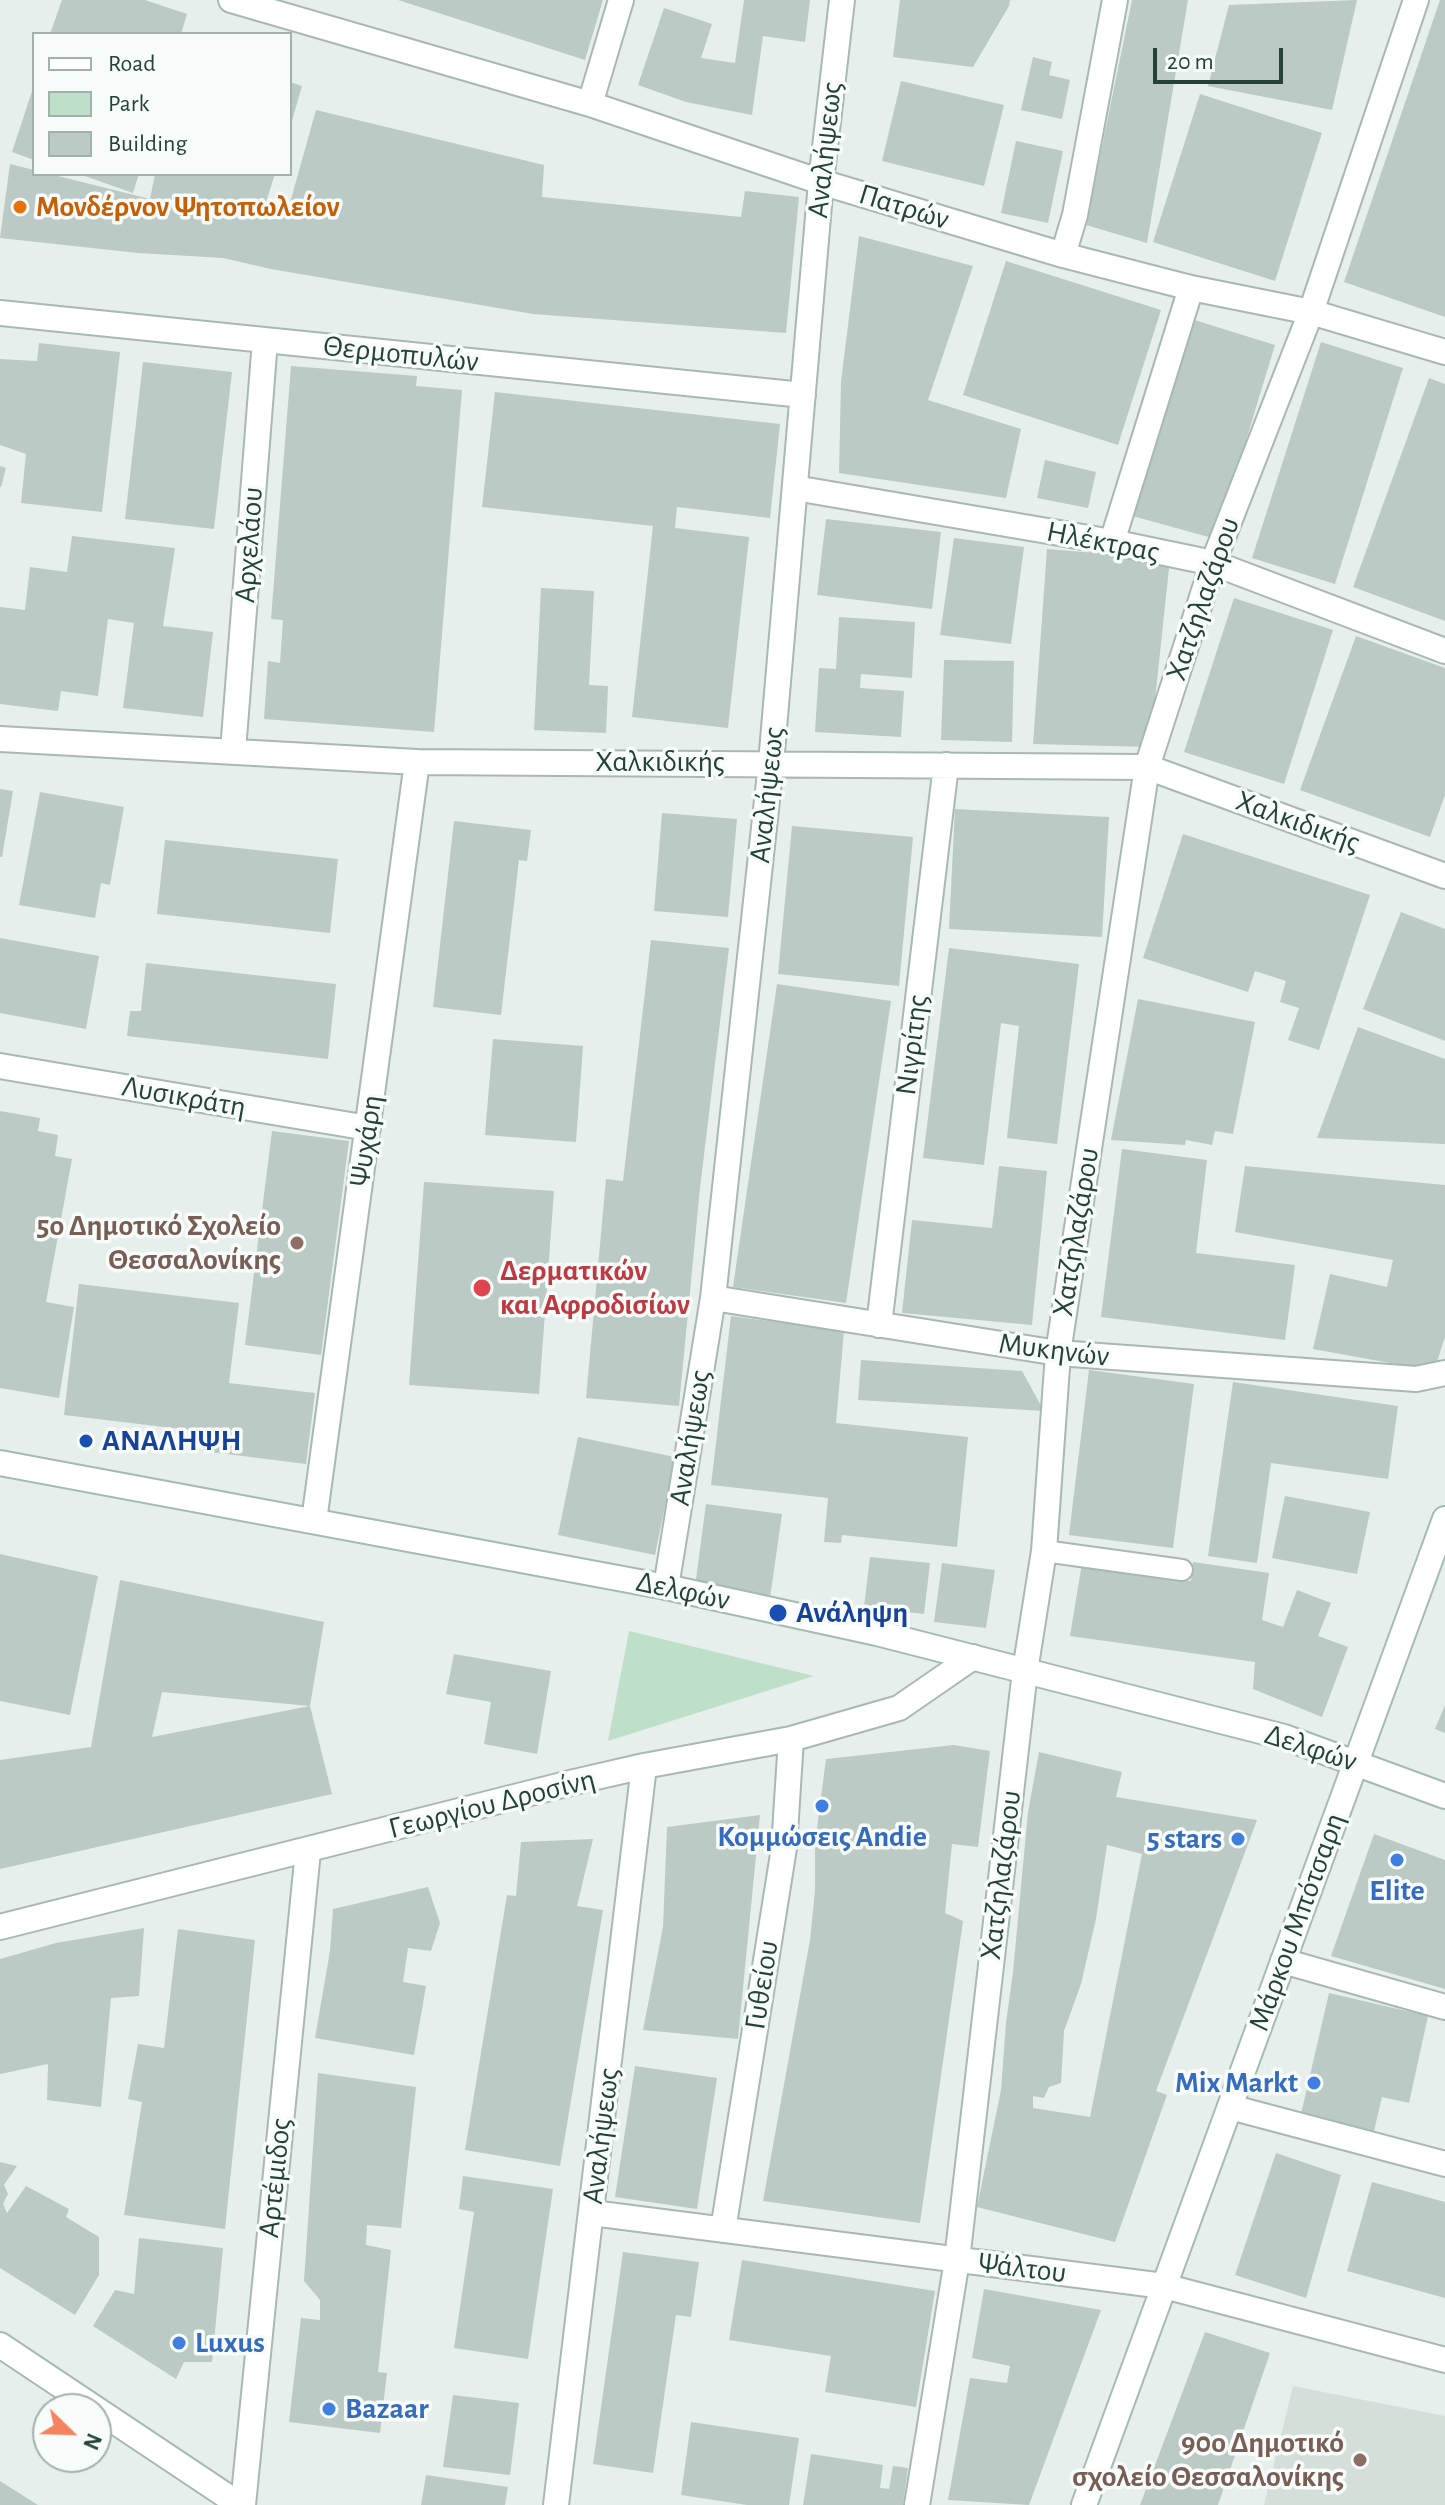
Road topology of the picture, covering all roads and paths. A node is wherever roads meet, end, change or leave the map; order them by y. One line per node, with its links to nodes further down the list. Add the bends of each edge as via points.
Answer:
1 (231, 0): 6 (street, Πατρών)
2 (621, 0): 7 (street)
3 (842, 0): 8 (street, Αναλήψεως)
4 (1115, 0): 9 (street)
5 (1416, 0): 11 (street, Χατζηλαζάρου)
6 (260, 3): 7 (street, Πατρών)
7 (590, 104): 8 (street, Πατρών)
8 (821, 182): 9 (street, Πατρών); 15 (street, Αναλήψεως)
9 (1063, 255): 10 (street, Πατρών)
10 (1191, 288): 11 (street, Πατρών); 17 (street)
11 (1311, 312): 14 (street, Πατρών); 18 (street, Χατζηλαζάρου)
12 (0, 313): 13 (street, Θερμοπυλών)
13 (265, 340): 15 (street, Θερμοπυλών); 21 (street, Αρχελάου)
14 (1445, 352)
15 (803, 395): 16 (street, Αναλήψεως)
16 (795, 488): 17 (street, Ηλέκτρας); 23 (street, Αναλήψεως)
17 (1112, 542): 18 (street, Ηλέκτρας)
18 (1213, 563): 19 (street, Ηλέκτρας); 25 (street, Χατζηλαζάρου)
19 (1445, 651)
20 (0, 739): 21 (street, Χαλκιδικής)
21 (233, 751): 22 (street, Χαλκιδικής)
22 (417, 762): 23 (street, Χαλκιδικής); 28 (street, Ψυχάρη)
23 (771, 763): 24 (street, Χαλκιδικής); 29 (street, Αναλήψεως)
24 (946, 765): 25 (street, Χαλκιδικής); 30 (street, Νιγρίτης)
25 (1147, 767): 26 (street, Χαλκιδικής); 31 (street, Χατζηλαζάρου)
26 (1445, 876)
27 (0, 1066): 28 (street, Λυσικράτη)
28 (368, 1128): 35 (street, Ψυχάρη)
29 (713, 1298): 30 (street, Μυκηνών); 38 (street, Αναλήψεως)
30 (879, 1325): 31 (street, Μυκηνών)
31 (1058, 1353): 32 (street, Μυκηνών, via 1416,1379); 36 (street, Χατζηλαζάρου)
32 (1445, 1373)
33 (0, 1463): 35 (street, Δελφών)
34 (1445, 1519): 42 (street, Μάρκου Μπότσαρη)
35 (314, 1521): 38 (street, Δελφών)
36 (1044, 1551): 37 (lane); 40 (street, Χατζηλαζάρου)
37 (1182, 1570)
38 (666, 1587): 39 (street, Δελφών)
39 (973, 1657): 40 (street, Δελφών); 41 (street, Γεωργίου Δροσίνη, via 899,1708)
40 (1025, 1671): 42 (street, Δελφών, via 1284,1737); 53 (street, Χατζηλαζάρου)
41 (791, 1739): 43 (street, Γεωργίου Δροσίνη); 52 (street, Γυθείου, via 784,1848)
42 (1356, 1763): 44 (street, Δελφών); 47 (street, Μάρκου Μπότσαρη)
43 (644, 1766): 45 (street, Γεωργίου Δροσίνη); 51 (street, Αναλήψεως)
44 (1445, 1796)
45 (308, 1851): 46 (street, Γεωργίου Δροσίνη); 58 (street, Αρτέμιδος)
46 (0, 1927)
47 (1283, 1961): 48 (street); 49 (street, Μάρκου Μπότσαρη)
48 (1445, 2007)
49 (1230, 2107): 50 (street); 54 (street, Μάρκου Μπότσαρη)
50 (1445, 2164)
51 (592, 2213): 52 (street, Ψάλτου); 57 (street, Αναλήψεως)
52 (723, 2230): 53 (street, Ψάλτου)
53 (957, 2260): 54 (street, Ψάλτου); 59 (street, Χατζηλαζάρου)
54 (1164, 2286): 56 (street, Ψάλτου); 60 (street, Μάρκου Μπότσαρη)
55 (0, 2345): 58 (street)
56 (1445, 2360)
57 (564, 2504)
58 (241, 2505)
59 (917, 2505)
60 (1084, 2505)

